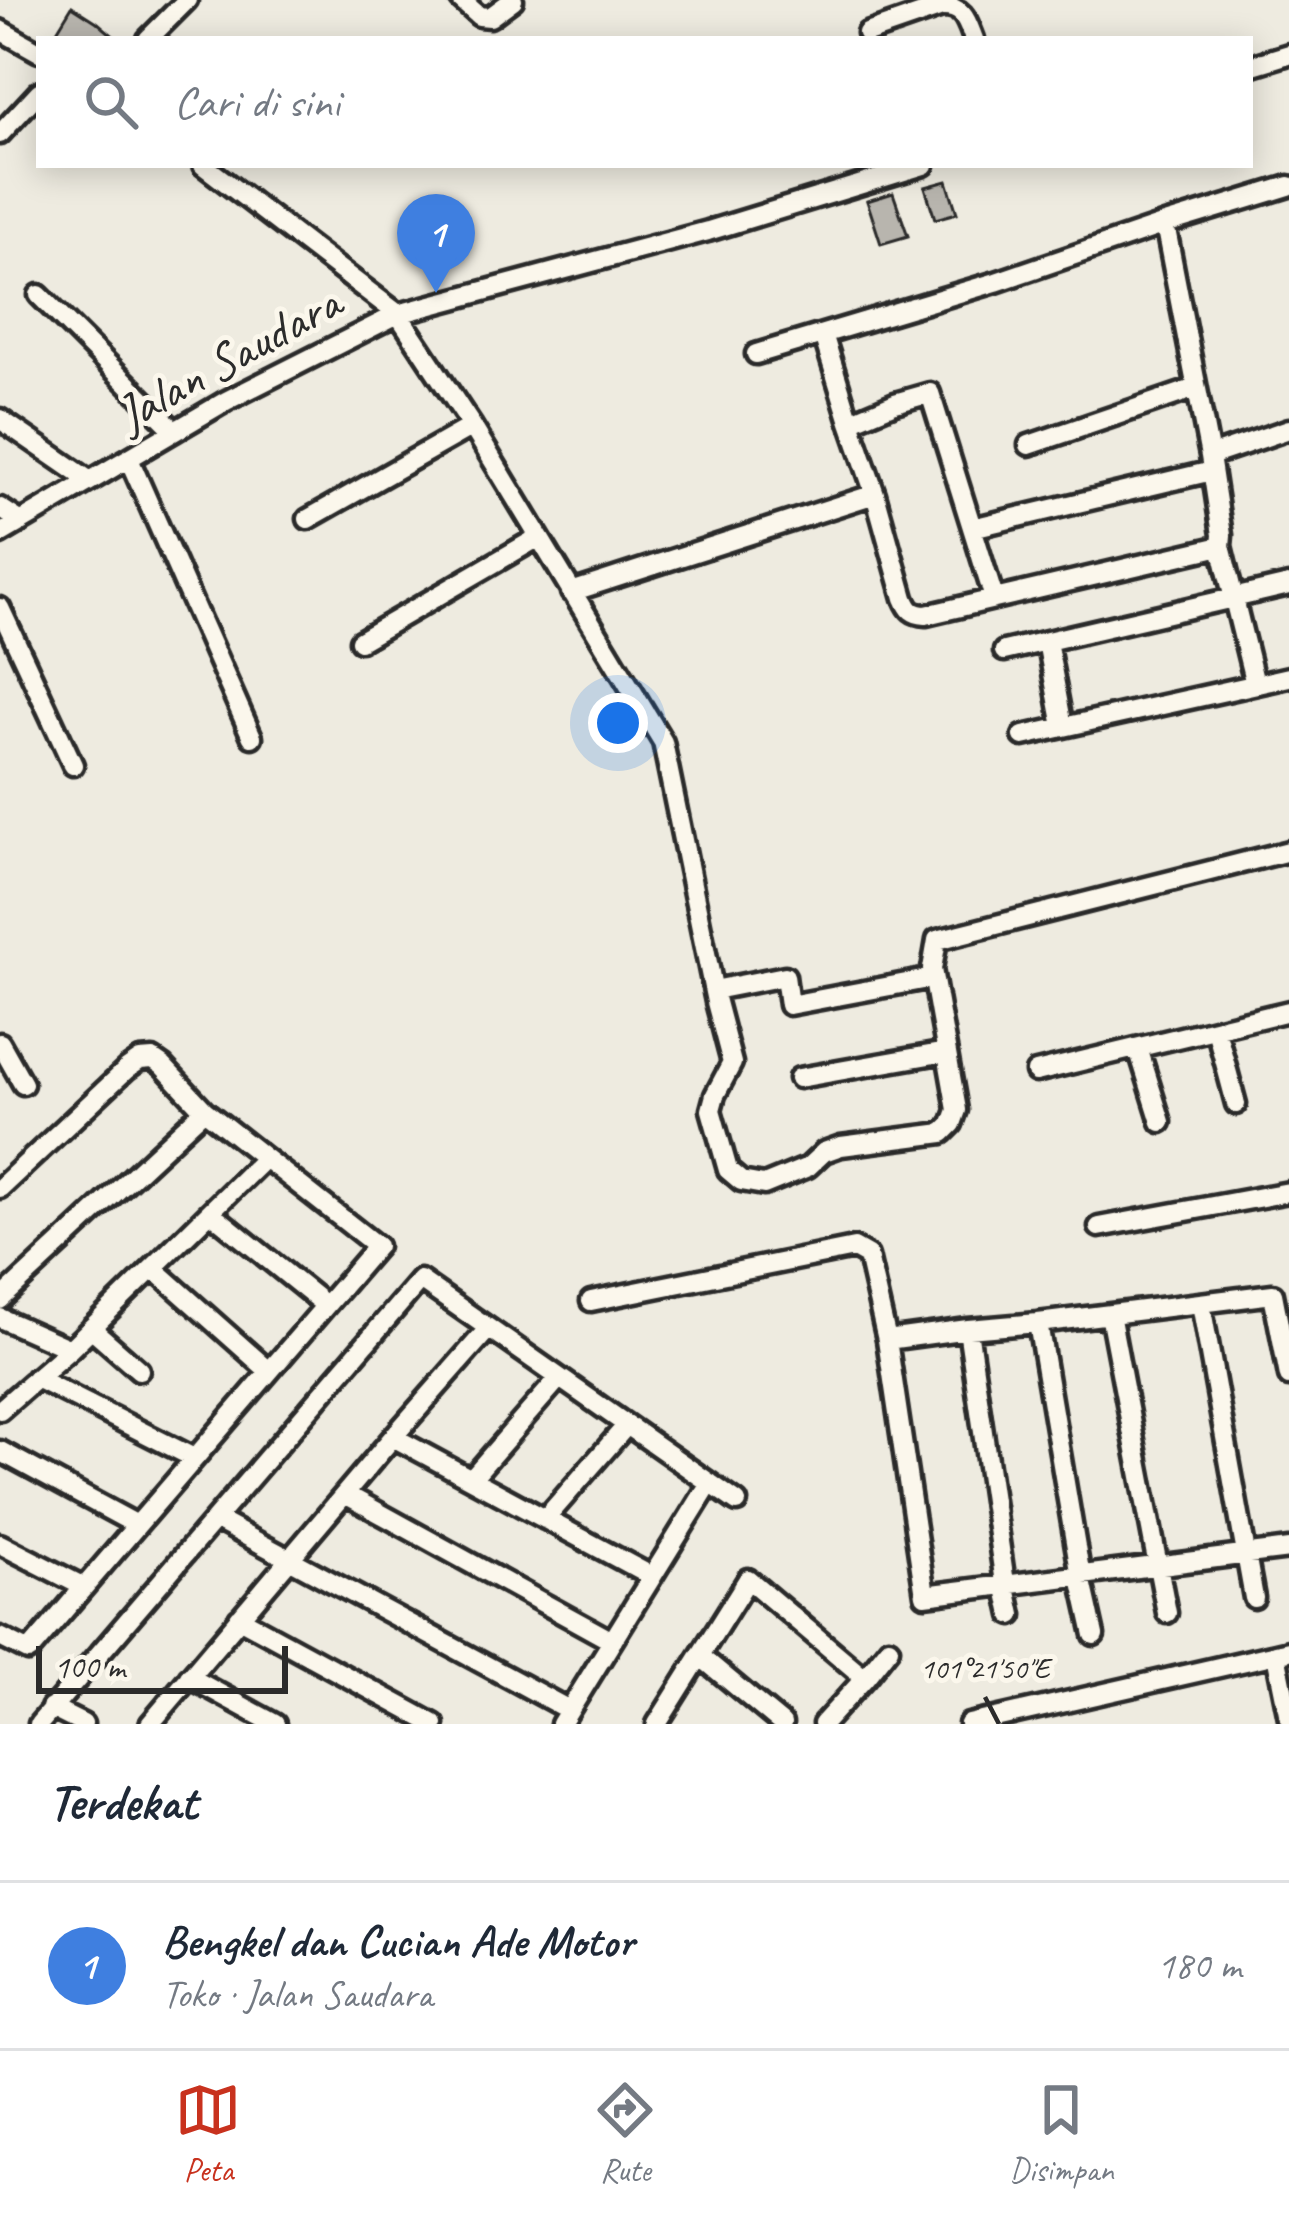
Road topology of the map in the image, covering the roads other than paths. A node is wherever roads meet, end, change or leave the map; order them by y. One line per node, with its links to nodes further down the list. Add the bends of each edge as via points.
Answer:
1 (187, 0): 6 (street)
2 (461, 0): 3 (street, via 490,17)
3 (513, 0)
4 (0, 30): 8 (street)
5 (867, 33): 7 (street, via 953,7)
6 (151, 36)
7 (973, 36)
8 (36, 50)
9 (1289, 54): 10 (street)
10 (1253, 65)
11 (36, 95): 12 (street)
12 (0, 134)
13 (207, 168): 18 (street)
14 (914, 168): 18 (street, Jalan Saudara)
15 (1289, 186): 16 (street)
16 (1165, 224): 19 (street); 21 (street)
17 (39, 295): 26 (street)
18 (398, 314): 24 (street); 26 (street, Jalan Saudara)
19 (823, 334): 20 (street); 23 (street)
20 (756, 354)
21 (1196, 388): 27 (street); 29 (street)
22 (0, 419): 30 (street)
23 (850, 422): 31 (street); 35 (street, via 930,393)
24 (472, 426): 33 (street); 37 (street)
25 (1289, 429): 29 (street)
26 (175, 430): 28 (street, Jalan Saudara)
27 (1029, 445)
28 (130, 459): 30 (street, Jalan Saudara); 51 (street)
29 (1211, 464): 35 (street); 38 (street)
30 (90, 481): 34 (street, Jalan Saudara)
31 (875, 494): 40 (street); 41 (street, via 909,610 926,615)
32 (0, 508): 34 (street)
33 (308, 519)
34 (20, 521): 36 (street, Jalan Saudara)
35 (972, 528): 41 (street)
36 (0, 534)
37 (539, 537): 40 (street); 44 (street)
38 (1221, 547): 41 (street); 42 (street)
39 (1289, 585): 42 (street)
40 (571, 592): 55 (street, via 663,742)
41 (994, 598)
42 (1234, 598): 45 (street); 48 (street)
43 (0, 608): 52 (street)
44 (360, 641)
45 (1047, 641): 46 (street); 49 (street)
46 (1004, 651)
47 (1289, 677): 48 (street)
48 (1255, 684): 49 (street)
49 (1063, 727): 50 (street)
50 (1022, 736)
51 (252, 737)
52 (73, 766)
53 (1289, 851): 54 (street, via 937,940)
54 (933, 978): 55 (street, via 789,1005 785,976); 60 (street)
55 (714, 991): 60 (street, via 732,1063 711,1110 728,1170 741,1181 764,1185 841,1146 943,1133 957,1110)
56 (1289, 1011): 57 (street)
57 (1216, 1029): 59 (street); 64 (street)
58 (0, 1043): 63 (street)
59 (1138, 1048): 61 (street); 66 (street)
60 (946, 1052): 62 (street)
61 (1036, 1072)
62 (799, 1078)
63 (23, 1084)
64 (1236, 1104)
65 (204, 1109): 67 (street); 68 (street, via 164,1066 140,1060); 73 (street)
66 (1161, 1123)
67 (265, 1158): 70 (street); 76 (street, via 376,1245)
68 (0, 1188)
69 (1289, 1192): 71 (street)
70 (210, 1212): 72 (street); 76 (street)
71 (1099, 1227)
72 (153, 1268): 80 (street); 86 (street)
73 (0, 1300)
74 (590, 1301): 83 (street, via 860,1249)
75 (1201, 1304): 77 (street); 87 (street, via 1273,1294); 104 (street)
76 (325, 1306): 86 (street)
77 (1110, 1314): 79 (street); 106 (street)
78 (0, 1318): 84 (street)
79 (1038, 1323): 81 (street); 108 (street)
80 (91, 1328): 84 (street); 85 (street)
81 (968, 1328): 83 (street); 109 (street)
82 (488, 1329): 89 (street); 92 (street); 99 (street, via 420,1280)
83 (887, 1340): 109 (street, via 925,1594)
84 (70, 1349): 88 (street)
85 (139, 1370)
86 (269, 1370): 94 (street)
87 (1289, 1376)
88 (36, 1378): 90 (street); 94 (street)
89 (559, 1378): 91 (street); 95 (street)
90 (0, 1410)
91 (627, 1425): 96 (street); 100 (street)
92 (393, 1437): 95 (street); 97 (street)
93 (0, 1451): 101 (street)
94 (194, 1458): 101 (street)
95 (471, 1479): 100 (street)
96 (710, 1484): 98 (street); 107 (street)
97 (345, 1494): 105 (street); 117 (street)
98 (736, 1502)
99 (215, 1519): 105 (street); 123 (street)
100 (545, 1519): 107 (street)
101 (137, 1526): 110 (street)
102 (0, 1544): 110 (street)
103 (1289, 1549): 104 (street)
104 (1245, 1553): 106 (street); 111 (street)
105 (288, 1560): 114 (street); 124 (street)
106 (1157, 1564): 108 (street); 112 (street)
107 (651, 1576): 117 (street)
108 (1081, 1576): 109 (street); 115 (street)
109 (1005, 1583): 113 (street)
110 (84, 1587): 116 (street, via 30,1650)
111 (1254, 1598)
112 (1167, 1613)
113 (1012, 1615)
114 (239, 1618): 121 (street); 131 (street)
115 (1094, 1635)
116 (0, 1637)
117 (612, 1641): 124 (street)
118 (889, 1648): 122 (street)
119 (1283, 1652): 125 (street); 126 (street)
120 (700, 1656): 122 (street, via 748,1579); 127 (street); 132 (street)
121 (189, 1677): 129 (street); 130 (street)
122 (866, 1678): 133 (street)
123 (45, 1716): 128 (street)
124 (565, 1717)
125 (1289, 1718)
126 (1001, 1720): 134 (street)
127 (662, 1722)
128 (83, 1724)
129 (149, 1724)
130 (274, 1724)
131 (434, 1724)
132 (782, 1724)
133 (823, 1724)
134 (969, 1724)

